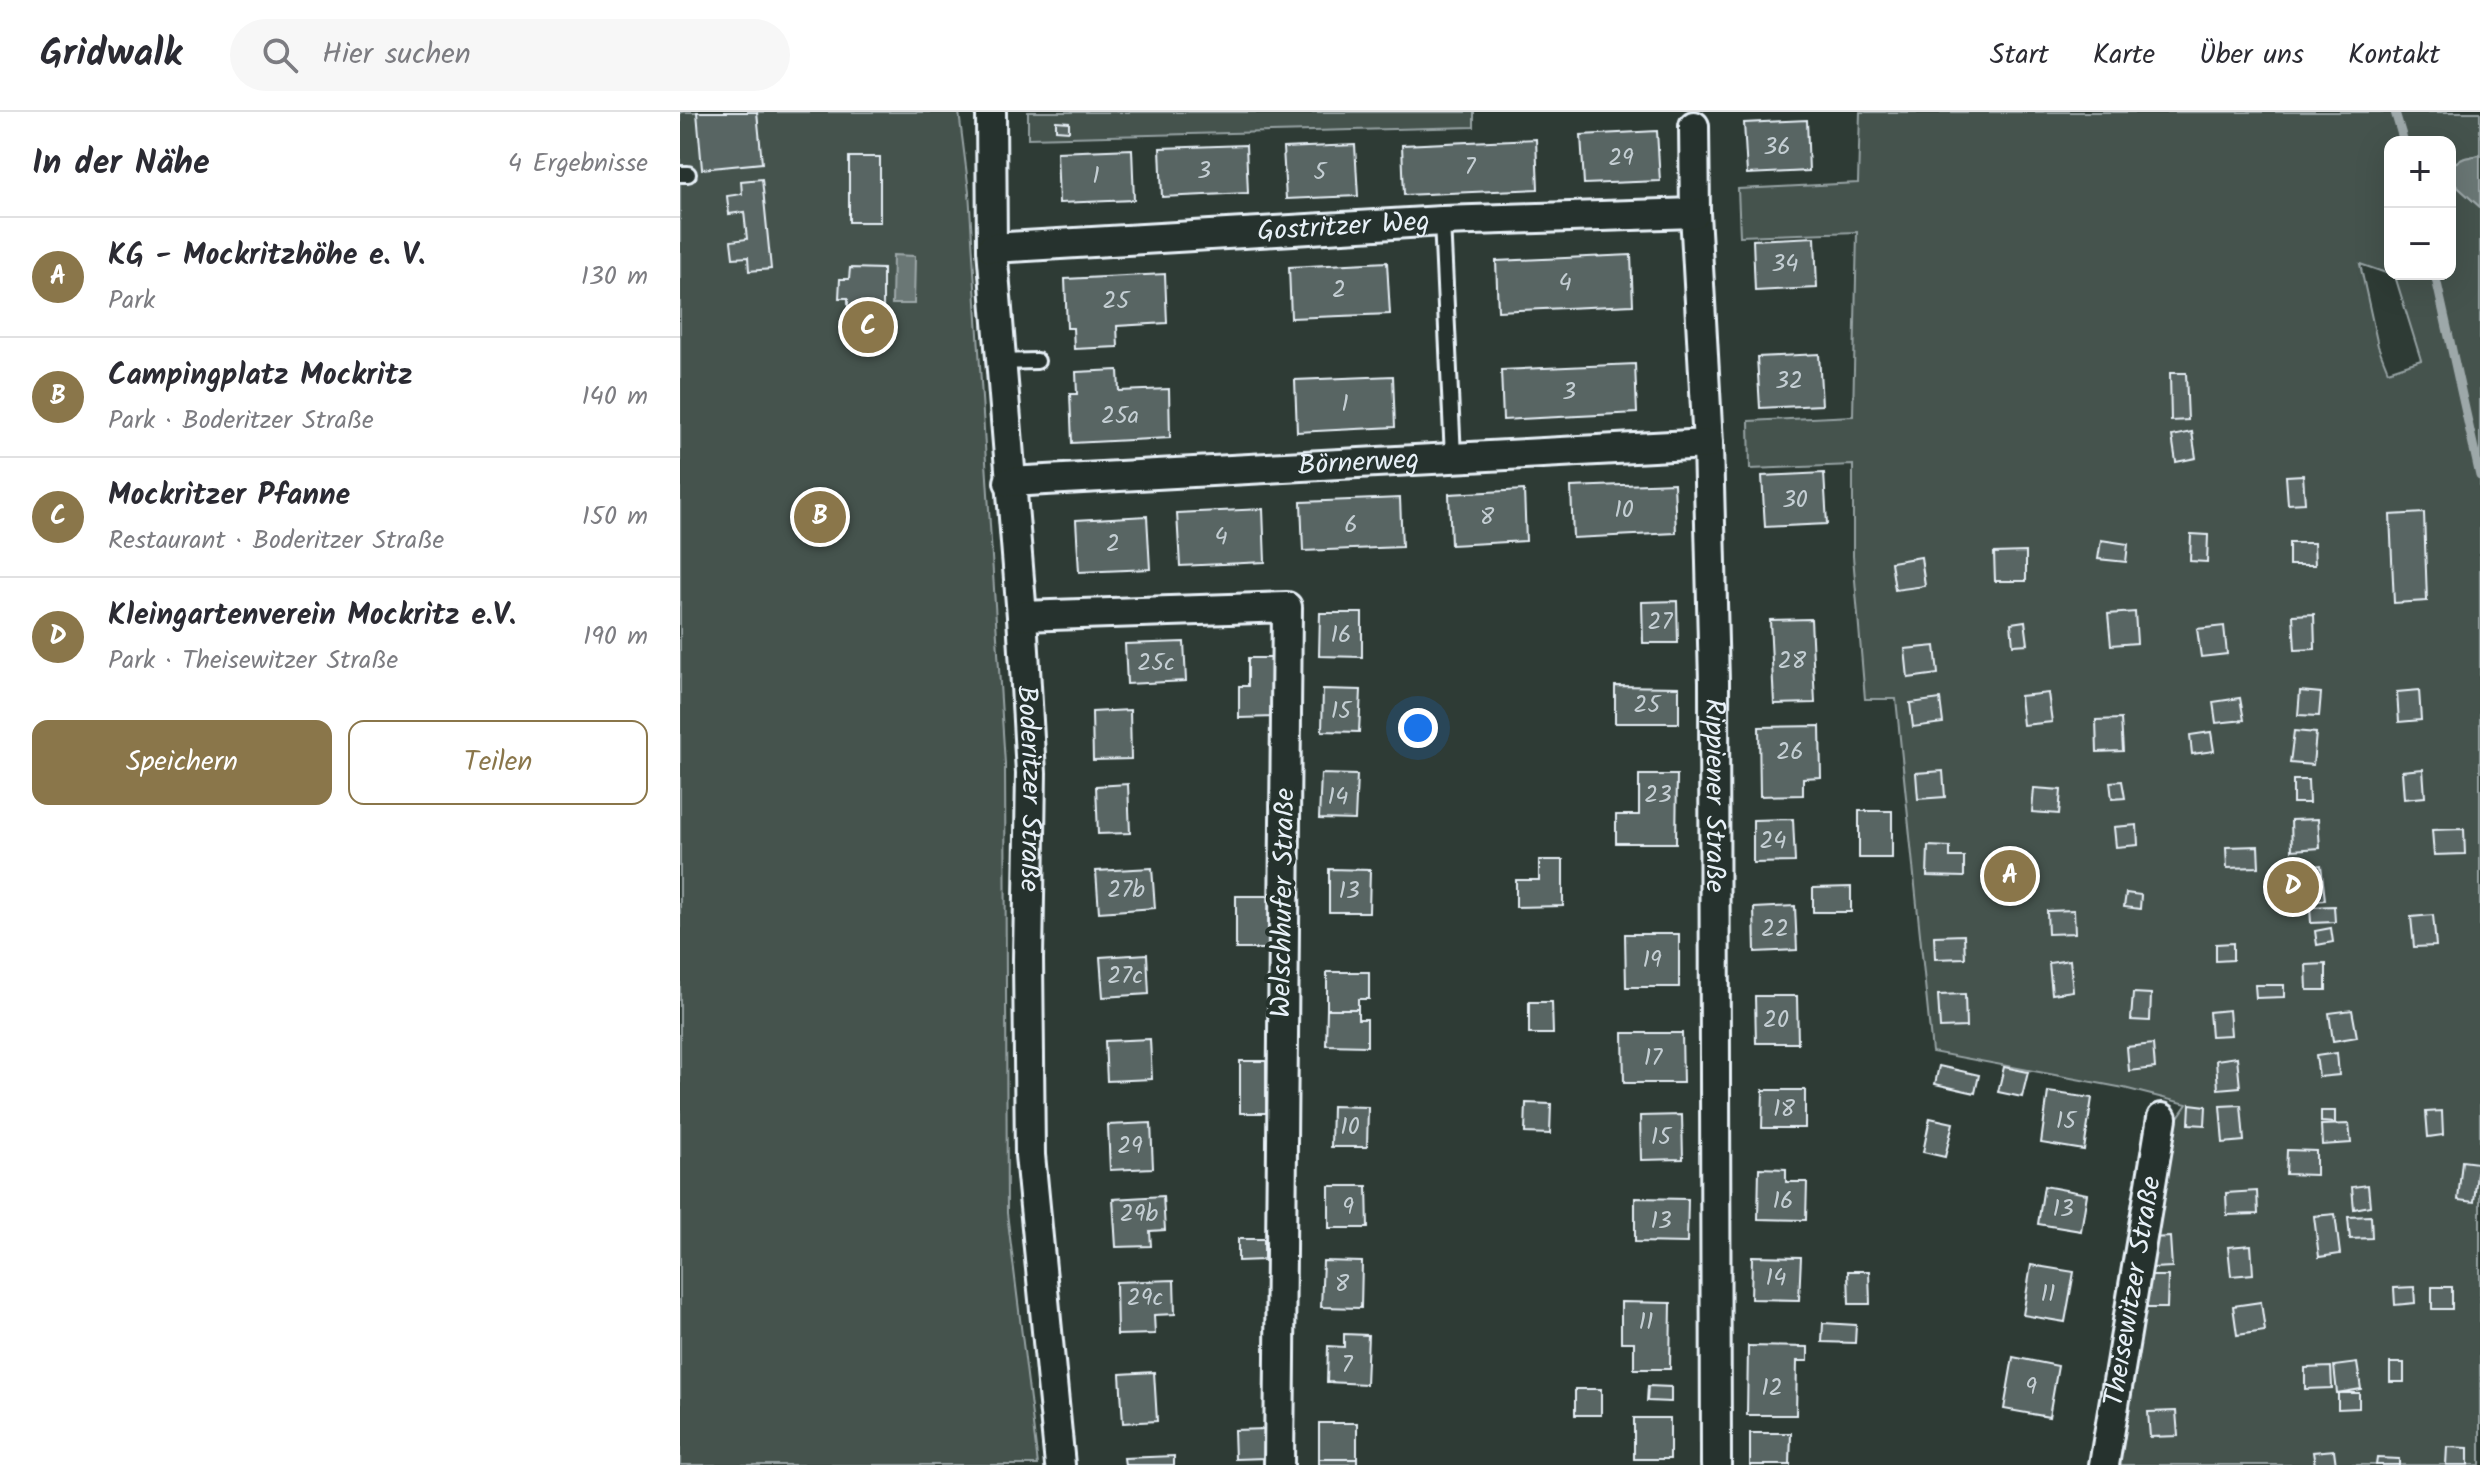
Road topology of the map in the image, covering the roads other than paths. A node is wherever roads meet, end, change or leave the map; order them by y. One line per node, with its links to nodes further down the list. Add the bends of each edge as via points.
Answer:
1 (991, 112): 5 (street, Boderitzer Straße)
2 (1694, 126): 3 (street, Rippiener Straße)
3 (1695, 213): 4 (street, Gostritzer Weg); 8 (street, Rippiener Straße)
4 (1442, 221): 5 (street, Gostritzer Weg); 9 (lane)
5 (992, 248): 7 (street, Boderitzer Straße)
6 (1037, 361): 7 (lane)
7 (1002, 362): 10 (street, Boderitzer Straße)
8 (1708, 444): 9 (street, Börnerweg); 15 (street, Rippiener Straße, via 1714,682)
9 (1453, 457): 10 (street, Börnerweg)
10 (1009, 482): 11 (street, Boderitzer Straße)
11 (1022, 616): 13 (street, Boderitzer Straße, via 1031,773 1030,1155); 14 (street, Welschhufer Straße, via 1287,607)
12 (2162, 1118): 16 (street, Theisewitzer Straße)
13 (1060, 1465)
14 (1279, 1465)
15 (1716, 1465)
16 (2104, 1465)

